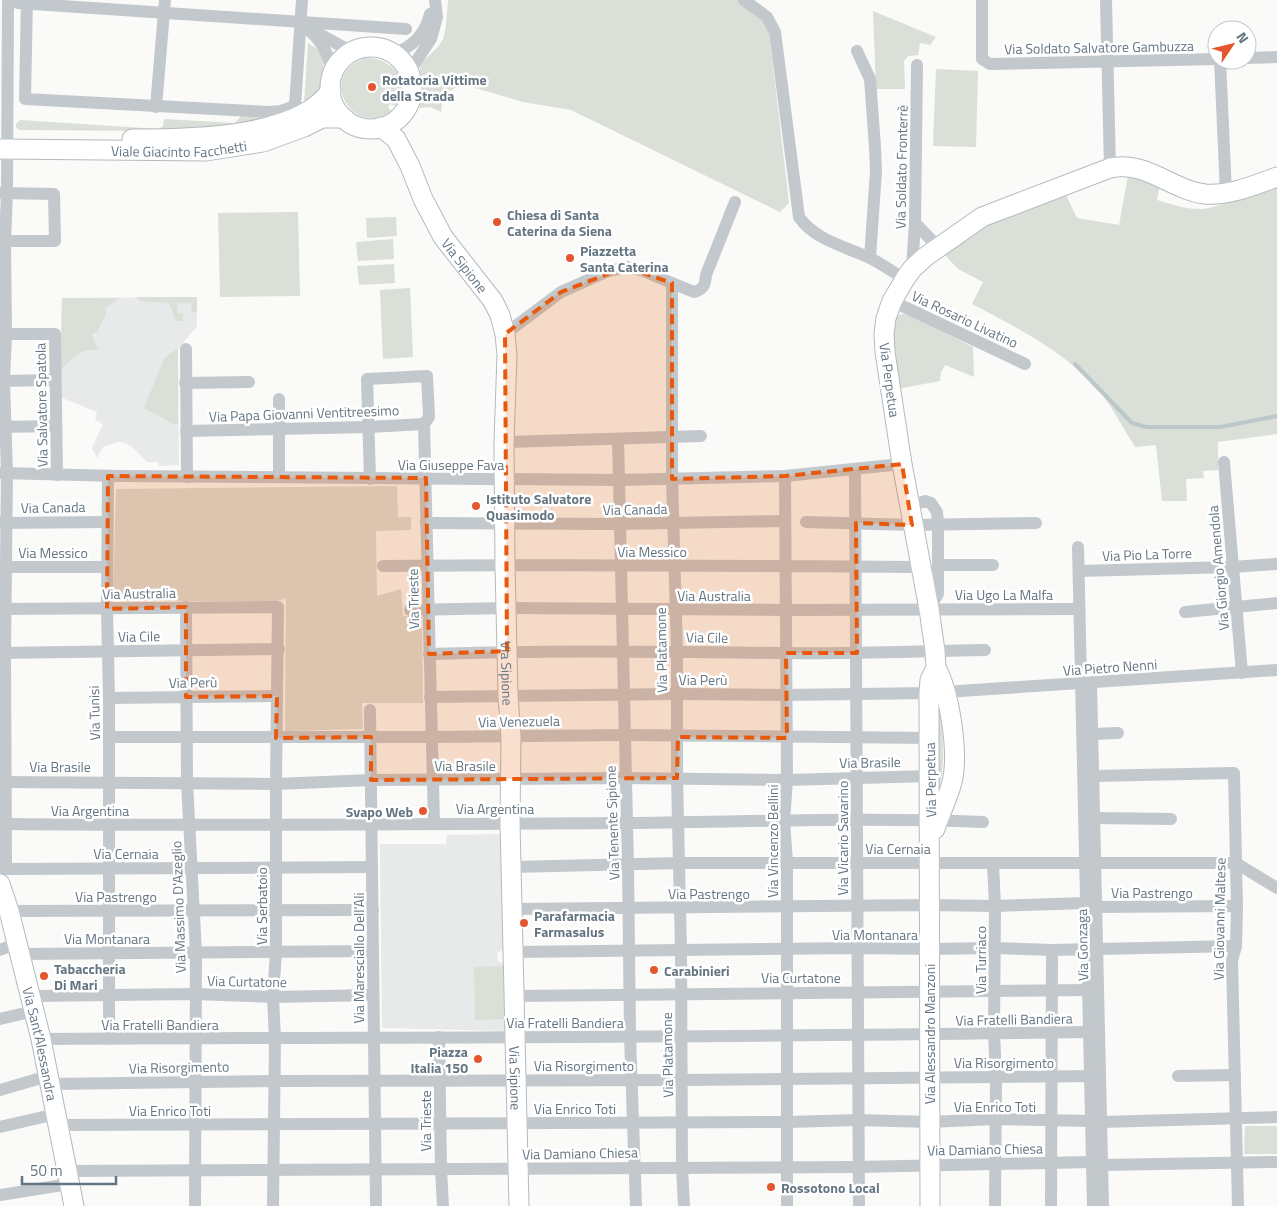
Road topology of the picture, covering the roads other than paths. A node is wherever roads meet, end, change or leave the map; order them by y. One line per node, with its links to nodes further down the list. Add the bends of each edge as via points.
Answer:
1 (302, 0): 9 (street)
2 (435, 0): 13 (street, via 426,28 417,41); 20 (street, via 436,17 431,39)
3 (744, 0): 36 (street, via 767,18 775,32 798,217 815,234)
4 (982, 0): 17 (street, Via Soldato Salvatore Gambuzza, via 982,59 990,64)
5 (1106, 0): 17 (street)
6 (8, 1): 7 (street); 26 (street)
7 (27, 2): 8 (street); 22 (street, via 25,99)
8 (165, 6): 9 (street); 22 (street)
9 (303, 25): 10 (street); 11 (street, via 342,47); 21 (street, via 328,53); 22 (street, via 295,106 269,112)
10 (406, 29)
11 (356, 50): 13 (street, via 375,47); 21 (street, via 342,59)
12 (857, 51): 36 (street, via 870,79 875,138)
13 (394, 54): 20 (street)
14 (1277, 57): 15 (street)
15 (1257, 58)
16 (1207, 60): 17 (street, Via Soldato Salvatore Gambuzza)
17 (1108, 62): 28 (street)
18 (917, 65): 33 (street, Via Soldato Fronterrè)
19 (1220, 70): 31 (street)
20 (409, 72): 23 (street, via 412,91)
21 (332, 82): 24 (street, via 332,100); 26 (street, Viale Giacinto Facchetti, via 324,100 315,108 265,127 225,136)
22 (156, 107)
23 (406, 109): 25 (street, via 395,121); 27 (street)
24 (344, 118): 25 (street, via 355,125); 26 (street, Viale Giacinto Facchetti, via 322,118 263,142 206,152)
25 (381, 127): 27 (street, via 396,139)
26 (4, 143): 30 (street)
27 (410, 166): 42 (street, Via Sipione, via 443,237 493,301)
28 (1110, 168): 31 (street, Via Perpetua, via 1133,166 1190,190 1206,194); 35 (street, Via Perpetua, via 982,217)
29 (1277, 178): 31 (street, Via Perpetua)
30 (4, 193): 34 (street); 34 (street, via 54,194 55,240)
31 (1226, 193)
32 (735, 202): 38 (street, via 706,274 705,285 694,292)
33 (915, 223): 35 (street); 37 (street, Via Soldato Fronterrè)
34 (2, 241): 39 (street)
35 (939, 248): 37 (street, Via Perpetua)
36 (870, 258): 37 (street)
37 (909, 274): 40 (street, Via Perpetua)
38 (672, 283): 42 (street, via 626,267 606,272 561,292); 57 (street, Via Platamone)
39 (3, 287): 41 (street)
40 (892, 301): 44 (street, Via Rosario Livatino); 61 (street, Via Perpetua, via 886,318 885,352)
41 (6, 334): 45 (street, Via Salvatore Spatola, via 56,334); 46 (street)
42 (505, 334): 59 (street, Via Sipione)
43 (186, 349): 48 (street)
44 (1025, 364)
45 (55, 380): 46 (street); 51 (street, Via Salvatore Spatola)
46 (2, 381): 52 (street)
47 (249, 382): 48 (street)
48 (185, 383): 55 (street)
49 (279, 399): 54 (street)
50 (424, 424): 53 (street, Via Papa Giovanni Ventitreesimo); 53 (street, Via Trieste, via 429,417 427,376 366,379); 69 (street, Via Trieste)
51 (56, 426): 52 (street); 64 (street, Via Salvatore Spatola)
52 (3, 427): 63 (street)
53 (369, 427): 54 (street, Via Papa Giovanni Ventitreesimo); 70 (street)
54 (279, 429): 55 (street, Via Papa Giovanni Ventitreesimo); 66 (street)
55 (186, 431): 68 (street)
56 (701, 436): 57 (street)
57 (671, 437): 58 (street); 73 (street, Via Platamone)
58 (618, 439): 59 (street); 72 (street, Via Tenente Sipione)
59 (504, 442): 71 (street, Via Sipione)
60 (1224, 462): 100 (street, Via Giorgio Amendola)
61 (902, 464): 62 (street, Via Giuseppe Fava); 74 (street, Via Perpetua)
62 (855, 469): 67 (street, Via Giuseppe Fava); 81 (street, Via Vicario Savarino)
63 (3, 473): 64 (street, Via Giuseppe Fava); 78 (street)
64 (57, 475): 65 (street, Via Giuseppe Fava)
65 (108, 476): 68 (street, Via Giuseppe Fava); 76 (street, Via Tunisi)
66 (279, 476): 68 (street, Via Giuseppe Fava); 70 (street, Via Giuseppe Fava)
67 (785, 476): 73 (street, Via Giuseppe Fava); 75 (street, Via Vincenzo Bellini)
68 (187, 477)
69 (426, 478): 70 (street, Via Giuseppe Fava); 71 (street, Via Giuseppe Fava); 79 (street, Via Trieste)
70 (370, 479)
71 (504, 479): 72 (street, Via Giuseppe Fava); 83 (street, Via Sipione)
72 (619, 480): 73 (street, Via Giuseppe Fava); 84 (street, Via Tenente Sipione)
73 (672, 480): 80 (street, Via Platamone)
74 (909, 506): 85 (street, via 925,501 931,503 937,512); 86 (street, Via Perpetua)
75 (784, 521): 80 (street, Via Canada); 95 (street, Via Vincenzo Bellini)
76 (107, 522): 78 (street, Via Canada); 99 (street, Via Tunisi)
77 (806, 522): 81 (street)
78 (3, 523): 98 (street)
79 (426, 523): 83 (street, Via Canada); 92 (street, Via Trieste)
80 (674, 523): 84 (street, Via Canada); 94 (street, Via Platamone)
81 (856, 523): 86 (street); 96 (street, Via Vicario Savarino)
82 (1036, 523): 85 (street)
83 (505, 524): 84 (street, Via Canada); 88 (street, Via Sipione)
84 (619, 524): 93 (street, Via Tenente Sipione)
85 (938, 524): 86 (street); 97 (street)
86 (912, 525): 97 (street, Via Perpetua)
87 (1078, 547): 101 (street)
88 (504, 564): 92 (street, Via Messico); 93 (street, Via Messico); 105 (street, Via Sipione)
89 (1276, 564): 100 (street, Via Pio La Torre)
90 (993, 565): 97 (street, Via Messico)
91 (383, 566): 92 (street, Via Messico)
92 (427, 566): 109 (street, Via Trieste)
93 (621, 566): 94 (street, Via Messico); 113 (street, Via Tenente Sipione)
94 (675, 566): 95 (street, Via Messico); 114 (street, Via Platamone)
95 (786, 566): 96 (street, Via Messico); 115 (street, Via Vincenzo Bellini)
96 (856, 566): 97 (street, Via Messico); 116 (street, Via Vicario Savarino)
97 (930, 566): 110 (street, Via Perpetua)
98 (2, 567): 99 (street, Via Messico); 107 (street)
99 (107, 567): 108 (street, Via Tunisi)
100 (1232, 567): 101 (street, Via Pio La Torre); 106 (street, Via Giorgio Amendola)
101 (1079, 571): 111 (street)
102 (1277, 603): 106 (street)
103 (186, 607): 104 (street, Via Australia); 108 (street, Via Australia); 119 (street, Via Massimo D'Azeglio)
104 (278, 607): 118 (street, Via Serbatoio)
105 (506, 608): 109 (street, Via Australia); 113 (street, Via Australia); 121 (street, Via Sipione)
106 (1236, 608): 117 (street); 131 (street, Via Giorgio Amendola)
107 (2, 609): 108 (street, Via Australia); 125 (street)
108 (107, 609): 124 (street, Via Tunisi)
109 (428, 609): 112 (street, Via Australia); 128 (street, Via Trieste)
110 (929, 609): 111 (street, Via Ugo La Malfa); 116 (street, Via Australia); 129 (street, Via Perpetua)
111 (1079, 609): 132 (street)
112 (410, 610)
113 (622, 610): 114 (street, Via Australia); 122 (street, Via Tenente Sipione)
114 (676, 610): 115 (street, Via Australia); 123 (street, Via Platamone)
115 (786, 610): 116 (street, Via Australia); 126 (street, Via Vincenzo Bellini)
116 (857, 610): 127 (street, Via Vicario Savarino)
117 (1185, 612)
118 (279, 649): 119 (street, Via Cile); 139 (street, Via Serbatoio)
119 (186, 650): 124 (street, Via Cile); 141 (street, Via Massimo D'Azeglio)
120 (985, 650): 129 (street, Via Cile)
121 (507, 651): 122 (street, Via Cile); 128 (street, Via Cile); 140 (street, Via Sipione)
122 (622, 651): 123 (street, Via Cile); 135 (street, Via Tenente Sipione)
123 (677, 651): 126 (street, Via Cile); 136 (street, Via Platamone)
124 (107, 652): 125 (street, Via Cile); 143 (street, Via Tunisi)
125 (2, 653): 133 (street)
126 (786, 653): 127 (street, Via Cile); 138 (street, Via Vincenzo Bellini)
127 (857, 653): 129 (street, Via Cile); 137 (street, Via Vicario Savarino)
128 (429, 654): 142 (street, Via Trieste)
129 (936, 660): 134 (street, Via Perpetua, via 942,678)
130 (1277, 670): 131 (street, Via Pietro Nenni)
131 (1242, 673): 132 (street, Via Pietro Nenni)
132 (1086, 684): 134 (street, Via Pietro Nenni); 146 (street, Via Gonzaga); 190 (street, Via Gonzaga)
133 (3, 693): 147 (street)
134 (937, 693): 137 (street, Via Perù); 158 (street, Via Perpetua); 175 (street, Via Alessandro Manzoni, via 950,713 954,749 952,780)
135 (624, 694): 136 (street, Via Perù); 140 (street, Via Perù); 149 (street, Via Tenente Sipione)
136 (677, 694): 138 (street, Via Perù); 152 (street, Via Platamone)
137 (858, 694): 138 (street, Via Perù); 157 (street, Via Vicario Savarino)
138 (786, 695): 156 (street, Via Vincenzo Bellini)
139 (277, 696): 141 (street, Via Perù); 154 (street, Via Serbatoio)
140 (508, 696): 142 (street, Via Perù); 148 (street, Via Sipione)
141 (186, 697): 143 (street, Via Perù); 153 (street, Via Massimo D'Azeglio)
142 (430, 697): 155 (street, Via Trieste)
143 (109, 698): 150 (street, Via Tunisi)
144 (370, 710): 151 (street, Via Maresciallo Dell'Ali)
145 (1118, 733): 146 (street)
146 (1092, 734): 160 (street, Via Gonzaga)
147 (3, 736): 169 (street)
148 (511, 736): 149 (street, Via Venezuela); 155 (street, Via Venezuela); 166 (street, Via Sipione)
149 (624, 736): 152 (street, Via Venezuela); 162 (street, Via Tenente Sipione)
150 (109, 737): 153 (street, Via Venezuela); 168 (street, Via Tunisi)
151 (371, 737): 154 (street, Via Venezuela); 155 (street, Via Venezuela); 164 (street, Via Maresciallo Dell'Ali)
152 (678, 737): 156 (street, Via Venezuela); 163 (street, Via Platamone)
153 (188, 738): 154 (street, Via Venezuela); 170 (street, Via Massimo D'Azeglio)
154 (276, 738): 171 (street, Via Serbatoio)
155 (431, 738): 165 (street, Via Trieste)
156 (787, 738): 157 (street, Via Venezuela); 167 (street, Via Vincenzo Bellini)
157 (856, 738): 158 (street, Via Venezuela); 161 (street, Via Vicario Savarino)
158 (930, 738): 159 (street, Via Perpetua)
159 (930, 776): 161 (street, Via Brasile); 175 (street, Via Perpetua)
160 (1093, 776): 172 (street, Via Gonzaga); 191 (street, Via Giovanni Maltese, via 1234,773)
161 (856, 777): 167 (street, Via Brasile); 174 (street, Via Vicario Savarino)
162 (625, 778): 163 (street, Via Brasile); 166 (street, Via Brasile); 181 (street, Via Tenente Sipione)
163 (678, 778): 167 (street, Via Brasile); 177 (street, Via Platamone)
164 (371, 780): 165 (street, Via Brasile); 171 (street, Via Brasile); 183 (street, Via Maresciallo Dell'Ali)
165 (432, 780): 166 (street, Via Brasile); 179 (street, Via Trieste)
166 (511, 780): 180 (street, Via Sipione)
167 (787, 780): 176 (street, Via Vincenzo Bellini)
168 (109, 781): 169 (street, Via Brasile); 170 (street, Via Brasile); 184 (street, Via Tunisi)
169 (2, 782): 182 (street)
170 (187, 782): 171 (street, Via Brasile); 185 (street, Via Massimo D'Azeglio)
171 (276, 784): 186 (street, Via Serbatoio)
172 (1094, 818): 173 (street); 190 (street, Via Gonzaga)
173 (1171, 819)
174 (858, 820): 175 (street, Via Argentina); 176 (street, Via Argentina); 189 (street, Via Vicario Savarino)
175 (934, 820): 178 (street, Via Argentina); 187 (street, Via Alessandro Manzoni)
176 (784, 821): 177 (street, Via Argentina); 192 (street, Via Vincenzo Bellini)
177 (678, 822): 181 (street, Via Argentina); 188 (street, Via Platamone)
178 (983, 822)
179 (434, 823): 180 (street, Via Argentina); 183 (street, Via Argentina)
180 (510, 823): 181 (street, Via Argentina); 195 (street, Via Sipione)
181 (627, 823): 194 (street, Via Tenente Sipione)
182 (6, 824): 184 (street, Via Argentina); 200 (street)
183 (372, 824): 186 (street, Via Argentina); 198 (street, Via Maresciallo Dell'Ali)
184 (109, 825): 185 (street, Via Argentina); 199 (street, Via Tunisi)
185 (190, 825): 186 (street, Via Argentina); 196 (street, Via Massimo D'Azeglio)
186 (276, 826): 197 (street, Via Serbatoio)
187 (930, 854): 189 (street, Via Cernaia); 193 (street, Via Cernaia); 202 (street, Via Alessandro Manzoni)
188 (680, 863): 192 (street, Via Cernaia); 194 (street, Via Cernaia); 206 (street, Via Platamone)
189 (858, 863): 192 (street, Via Cernaia); 208 (street, Via Vicario Savarino)
190 (1090, 863): 191 (street, Via Cernaia); 193 (street, Via Cernaia); 203 (street, Via Gonzaga)
191 (1236, 863): 201 (street); 205 (street, Via Giovanni Maltese)
192 (787, 864): 207 (street, Via Vincenzo Bellini)
193 (993, 864): 204 (street, Via Turriaco)
194 (628, 865): 195 (street, Via Cernaia); 210 (street, Via Tenente Sipione)
195 (512, 866): 209 (street, Via Sipione)
196 (193, 867): 197 (street, Via Cernaia); 199 (street, Via Cernaia); 211 (street, Via Massimo D'Azeglio)
197 (276, 867): 198 (street, Via Cernaia); 214 (street, Via Serbatoio)
198 (372, 867): 212 (street, Via Maresciallo Dell'Ali)
199 (110, 868): 200 (street, Via Cernaia); 213 (street, Via Tunisi)
200 (2, 873): 215 (street, Via Sant'Alessandra)
201 (1277, 888)
202 (930, 905): 204 (street, Via Pastrengo); 208 (street, Via Pastrengo); 221 (street, Via Alessandro Manzoni)
203 (1091, 905): 204 (street, Via Pastrengo); 205 (street, Via Pastrengo); 222 (street, Via Gonzaga)
204 (995, 906): 218 (street, Via Turriaco)
205 (1238, 906): 216 (street, Via Giovanni Maltese)
206 (680, 907): 207 (street, Via Pastrengo); 210 (street, Via Pastrengo); 224 (street, Via Platamone)
207 (787, 907): 208 (street, Via Pastrengo); 220 (street, Via Vincenzo Bellini)
208 (858, 907): 217 (street, Via Vicario Savarino)
209 (513, 909): 210 (street, Via Pastrengo); 228 (street, Via Sipione)
210 (628, 909): 223 (street, Via Tenente Sipione)
211 (194, 910): 213 (street, Via Pastrengo); 214 (street, Via Pastrengo); 230 (street, Via Massimo D'Azeglio)
212 (373, 910): 214 (street, Via Pastrengo); 226 (street, Via Maresciallo Dell'Ali)
213 (110, 911): 215 (street, Via Pastrengo); 229 (street, Via Tunisi)
214 (276, 911): 227 (street, Via Serbatoio)
215 (5, 913): 219 (street, Via Sant'Alessandra)
216 (1236, 946): 222 (street, Via Montanara); 261 (street, Via Giovanni Maltese, via 1232,961)
217 (858, 948): 220 (street, Via Montanara); 221 (street, Via Montanara); 235 (street, Via Vicario Savarino)
218 (994, 948): 221 (street, Via Montanara); 225 (street, Via Montanara); 233 (street, Via Turriaco)
219 (12, 949): 229 (street, Via Montanara); 244 (street, Via Sant'Alessandra)
220 (787, 949): 224 (street, Via Montanara); 234 (street, Via Vincenzo Bellini)
221 (930, 949): 236 (street, Via Alessandro Manzoni)
222 (1092, 949): 225 (street, Via Montanara); 232 (street, Via Gonzaga); 264 (street, Via Gonzaga)
223 (630, 950): 224 (street, Via Montanara); 228 (street, Via Montanara); 239 (street, Via Tenente Sipione)
224 (681, 950): 237 (street, Via Platamone)
225 (1052, 950): 231 (street)
226 (373, 951): 227 (street, Via Montanara); 241 (street, Via Maresciallo Dell'Ali)
227 (276, 952): 230 (street, Via Montanara); 243 (street, Via Serbatoio)
228 (514, 952): 242 (street, Via Sipione)
229 (110, 953): 230 (street, Via Montanara); 240 (street, Via Tunisi)
230 (196, 953): 238 (street, Via Massimo D'Azeglio)
231 (1052, 990): 232 (street, Via Curtatone); 233 (street, Via Curtatone); 247 (street)
232 (1088, 990): 246 (street, Via Gonzaga)
233 (995, 991): 236 (street, Via Curtatone); 248 (street, Via Turriaco)
234 (787, 992): 235 (street, Via Curtatone); 237 (street, Via Curtatone); 250 (street, Via Vincenzo Bellini)
235 (858, 992): 236 (street, Via Curtatone); 251 (street, Via Vicario Savarino)
236 (929, 992): 253 (street, Via Alessandro Manzoni)
237 (682, 993): 239 (street, Via Curtatone); 249 (street, Via Platamone)
238 (195, 994): 240 (street, Via Curtatone); 243 (street, Via Curtatone); 259 (street, Via Massimo D'Azeglio)
239 (630, 994): 242 (street, Via Curtatone); 252 (street, Via Tenente Sipione)
240 (108, 996): 244 (street, Via Curtatone); 258 (street, Via Tunisi)
241 (373, 996): 243 (street, Via Curtatone); 254 (street, Via Maresciallo Dell'Ali)
242 (514, 996): 256 (street, Via Sipione)
243 (273, 997): 260 (street, Via Serbatoio)
244 (32, 1004): 245 (street, Via Curtatone); 257 (street, Via Sant'Alessandra)
245 (0, 1020)
246 (1089, 1032): 247 (street, Via Fratelli Bandiera); 264 (street, Via Gonzaga)
247 (1052, 1033): 248 (street, Via Fratelli Bandiera); 263 (street)
248 (994, 1034): 253 (street, Via Fratelli Bandiera); 262 (street, Via Turriaco)
249 (682, 1035): 250 (street, Via Fratelli Bandiera); 252 (street, Via Fratelli Bandiera); 272 (street, Via Platamone)
250 (788, 1035): 251 (street, Via Fratelli Bandiera); 267 (street, Via Vincenzo Bellini)
251 (859, 1035): 253 (street, Via Fratelli Bandiera); 268 (street, Via Vicario Savarino)
252 (630, 1036): 256 (street, Via Fratelli Bandiera); 271 (street, Via Tenente Sipione)
253 (929, 1036): 266 (street, Via Alessandro Manzoni)
254 (374, 1037): 255 (street, Via Fratelli Bandiera); 260 (street, Via Fratelli Bandiera); 274 (street, Via Maresciallo Dell'Ali)
255 (439, 1037): 256 (street, Via Fratelli Bandiera); 275 (street, Via Trieste)
256 (515, 1037): 270 (street, Via Sipione)
257 (41, 1039): 258 (street, Via Fratelli Bandiera); 269 (street, Via Sant'Alessandra)
258 (109, 1039): 259 (street, Via Fratelli Bandiera)
259 (195, 1039): 260 (street, Via Fratelli Bandiera); 276 (street, Via Massimo D'Azeglio)
260 (275, 1039): 273 (street, Via Serbatoio)
261 (1235, 1075): 265 (street); 280 (street, Via Giovanni Maltese)
262 (996, 1076): 263 (street, Via Risorgimento); 266 (street, Via Risorgimento); 279 (street, Via Turriaco)
263 (1052, 1076): 264 (street, Via Risorgimento); 283 (street)
264 (1095, 1076): 286 (street, Via Gonzaga)
265 (1178, 1076)
266 (930, 1077): 268 (street, Via Risorgimento); 285 (street, Via Alessandro Manzoni)
267 (788, 1078): 268 (street, Via Risorgimento); 272 (street, Via Risorgimento); 284 (street, Via Vincenzo Bellini)
268 (859, 1078): 282 (street, Via Vicario Savarino)
269 (48, 1080): 276 (street, Via Risorgimento); 277 (street, Via Risorgimento); 281 (street, Via Sant'Alessandra)
270 (516, 1080): 271 (street, Via Risorgimento); 275 (street, Via Risorgimento); 287 (street, Via Sipione)
271 (633, 1080): 272 (street, Via Risorgimento); 288 (street, Via Tenente Sipione)
272 (682, 1080): 289 (street, Via Platamone)
273 (274, 1081): 274 (street, Via Risorgimento); 276 (street, Via Risorgimento); 290 (street, Via Serbatoio)
274 (375, 1081): 275 (street, Via Risorgimento); 291 (street, Via Maresciallo Dell'Ali)
275 (440, 1081): 292 (street, Via Trieste)
276 (195, 1082): 293 (street, Via Massimo D'Azeglio)
277 (0, 1090)
278 (1277, 1117): 280 (street, Via Enrico Toti)
279 (996, 1119): 283 (street, Via Enrico Toti); 285 (street, Via Enrico Toti); 298 (street, Via Turriaco)
280 (1236, 1119): 286 (street, Via Enrico Toti); 299 (street, Via Giovanni Maltese)
281 (57, 1120): 293 (street, Via Enrico Toti); 294 (street, Via Enrico Toti); 310 (street, Via Sant'Alessandra)
282 (858, 1120): 284 (street, Via Enrico Toti); 285 (street, Via Enrico Toti); 302 (street, Via Vicario Savarino)
283 (1052, 1121): 286 (street, Via Enrico Toti); 296 (street)
284 (787, 1122): 289 (street, Via Enrico Toti); 305 (street, Via Vincenzo Bellini)
285 (929, 1122): 300 (street, Via Alessandro Manzoni)
286 (1096, 1122): 297 (street, Via Gonzaga)
287 (517, 1123): 288 (street, Via Enrico Toti); 292 (street, Via Enrico Toti); 306 (street, Via Sipione)
288 (634, 1123): 289 (street, Via Enrico Toti); 301 (street, Via Tenente Sipione)
289 (683, 1123): 304 (street, Via Platamone)
290 (274, 1124): 291 (street, Via Enrico Toti); 293 (street, Via Enrico Toti); 308 (street, Via Serbatoio)
291 (375, 1124): 292 (street, Via Enrico Toti); 309 (street, Via Maresciallo Dell'Ali)
292 (440, 1124): 303 (street, Via Trieste)
293 (194, 1125): 307 (street, Via Massimo D'Azeglio)
294 (0, 1127)
295 (1277, 1162): 299 (street, Via Damiano Chiesa)
296 (1052, 1163): 297 (street, Via Damiano Chiesa); 298 (street, Via Damiano Chiesa); 324 (street)
297 (1097, 1163): 299 (street, Via Damiano Chiesa); 325 (street, Via Gonzaga); 326 (street, Via Gonzaga)
298 (995, 1164): 300 (street, Via Damiano Chiesa); 323 (street, Via Turriaco)
299 (1237, 1164): 327 (street, Via Giovanni Maltese)
300 (930, 1165): 302 (street, Via Damiano Chiesa); 322 (street, Via Alessandro Manzoni)
301 (635, 1167): 304 (street, Via Damiano Chiesa); 306 (street, Via Damiano Chiesa); 318 (street, Via Tenente Sipione)
302 (858, 1167): 305 (street, Via Damiano Chiesa); 321 (street, Via Vicario Savarino)
303 (440, 1168): 306 (street, Via Damiano Chiesa); 309 (street, Via Damiano Chiesa); 316 (street, Via Trieste)
304 (682, 1168): 305 (street, Via Damiano Chiesa); 319 (street, Via Platamone)
305 (787, 1168): 320 (street, Via Vincenzo Bellini)
306 (518, 1169): 317 (street, Via Sipione)
307 (194, 1170): 308 (street, Via Damiano Chiesa); 310 (street, Via Damiano Chiesa); 313 (street, Via Massimo D'Azeglio)
308 (274, 1170): 309 (street, Via Damiano Chiesa); 314 (street, Via Serbatoio)
309 (376, 1170): 315 (street, Via Maresciallo Dell'Ali)
310 (68, 1177): 311 (street, Via Damiano Chiesa); 312 (street, Via Sant'Alessandra)
311 (0, 1195)
312 (74, 1206)
313 (195, 1206)
314 (273, 1206)
315 (376, 1206)
316 (443, 1206)
317 (519, 1206)
318 (636, 1206)
319 (684, 1206)
320 (787, 1206)
321 (859, 1206)
322 (930, 1206)
323 (995, 1206)
324 (1051, 1206)
325 (1093, 1206)
326 (1102, 1206)
327 (1238, 1206)

